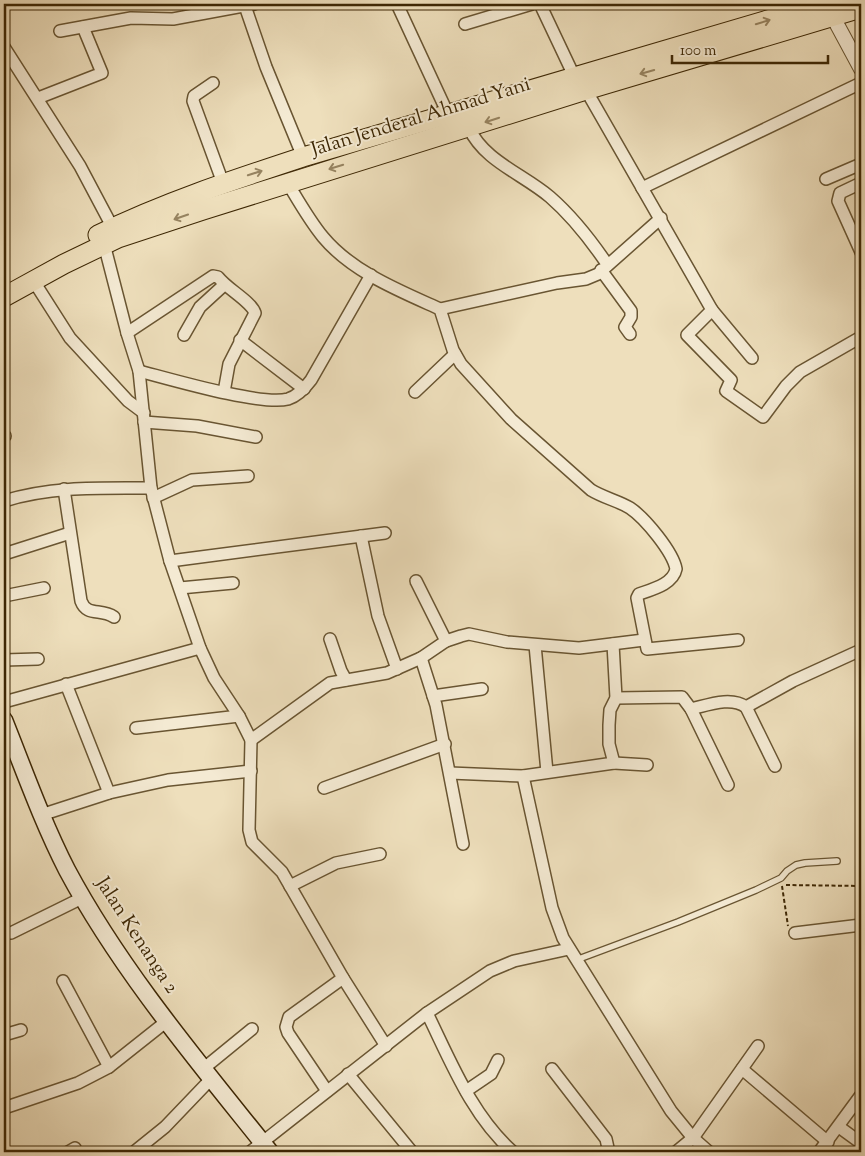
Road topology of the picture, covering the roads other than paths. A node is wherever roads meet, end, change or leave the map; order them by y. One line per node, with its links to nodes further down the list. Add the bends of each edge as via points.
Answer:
1 (397, 4): 16 (street)
2 (532, 4): 7 (street)
3 (540, 4): 14 (street)
4 (249, 5): 8 (street, via 173,19 131,18); 18 (street, via 266,66)
5 (827, 8): 6 (highway, Jalan Jenderal Ahmad Yani); 11 (street); 14 (highway, Jalan Jenderal Ahmad Yani)
6 (861, 8)
7 (465, 24)
8 (83, 27): 9 (street); 15 (street, via 102,73)
9 (60, 31)
10 (4, 47): 15 (street)
11 (861, 69)
12 (213, 83): 24 (street, via 194,96 193,101)
13 (861, 83): 23 (street)
14 (581, 84): 16 (highway, Jalan Jenderal Ahmad Yani); 17 (highway, Jalan Jenderal Ahmad Yani, one-way to 17); 23 (street)
15 (38, 98): 26 (street, via 80,166)
16 (448, 114): 18 (highway, Jalan Jenderal Ahmad Yani)
17 (469, 128): 21 (highway, Jalan Jenderal Ahmad Yani, one-way to 21); 28 (street, via 480,148 548,196 571,217 582,229)
18 (303, 157): 24 (highway, Jalan Jenderal Ahmad Yani, one-way to 18)
19 (861, 164): 20 (street)
20 (826, 179)
21 (287, 182): 24 (highway, Jalan Jenderal Ahmad Yani); 29 (street, via 323,238 342,257)
22 (861, 183): 27 (street, via 838,196)
23 (642, 188): 25 (street)
24 (219, 191): 26 (highway, Jalan Jenderal Ahmad Yani)
25 (661, 218): 28 (street); 35 (street)
26 (109, 236): 30 (highway, Jalan Jenderal Ahmad Yani); 31 (highway, Jalan Jenderal Ahmad Yani); 36 (street)
27 (860, 244)
28 (604, 267): 34 (street, via 586,279 557,282); 37 (street, via 631,311 625,327)
29 (371, 275): 34 (street); 44 (street)
30 (33, 280): 33 (highway, Jalan Jenderal Ahmad Yani); 47 (street, via 70,338)
31 (4, 285)
32 (224, 285): 36 (street, via 213,276); 38 (street, via 200,307); 40 (street, via 255,311)
33 (4, 297)
34 (440, 309): 41 (street)
35 (714, 313): 39 (street, via 687,335 731,380 726,391 761,417 766,416 786,386 800,372); 42 (street)
36 (126, 333): 43 (street)
37 (630, 334)
38 (184, 335)
39 (861, 337)
40 (240, 340): 44 (street); 45 (street, via 227,368)
41 (455, 354): 46 (street); 65 (street, via 511,419 545,451 606,500 629,508 665,547 676,569 675,574 666,583 639,594 637,598)
42 (752, 358)
43 (139, 371): 45 (street); 47 (street)
44 (304, 389): 45 (street, via 290,399 281,400)
45 (224, 392)
46 (415, 392)
47 (144, 417): 48 (street); 51 (street)
48 (256, 437)
49 (248, 476): 51 (street, via 192,480)
50 (64, 488): 51 (street); 52 (street); 53 (street)
51 (152, 493): 57 (street)
52 (4, 501)
53 (70, 533): 56 (street); 63 (street, via 84,609 106,612)
54 (385, 533): 55 (street)
55 (361, 536): 57 (street); 75 (street, via 378,616)
56 (4, 554)
57 (170, 561): 61 (street)
58 (416, 581): 67 (street)
59 (233, 583): 61 (street)
60 (44, 588): 62 (street)
61 (180, 588): 70 (street)
62 (4, 596)
63 (114, 617)
64 (330, 639): 76 (street)
65 (644, 640): 66 (street, via 645,648 650,651); 68 (street)
66 (738, 640)
67 (446, 641): 69 (street, via 469,634); 73 (street)
68 (613, 644): 69 (street, via 579,648); 80 (street)
69 (535, 645): 93 (street)
70 (200, 648): 77 (street); 84 (street, via 214,678)
71 (861, 650): 82 (street)
72 (38, 658): 74 (street)
73 (421, 658): 75 (street); 79 (street)
74 (4, 660)
75 (397, 669): 76 (street, via 378,676)
76 (346, 680): 87 (street, via 323,687)
77 (66, 684): 81 (street); 98 (street)
78 (482, 689): 79 (street)
79 (433, 696): 88 (street)
80 (616, 698): 83 (street, via 678,696); 89 (street, via 610,710 609,725)
81 (4, 702)
82 (746, 707): 83 (street, via 728,702); 91 (street)
83 (691, 709): 96 (street)
84 (239, 716): 86 (street); 87 (street)
85 (5, 726): 99 (main road, Jalan Kenanga 2)
86 (136, 728)
87 (251, 740): 92 (street)
88 (445, 744): 94 (street); 97 (street)
89 (614, 763): 90 (street); 93 (street)
90 (646, 765)
91 (775, 766)
92 (251, 771): 98 (street, via 168,780); 103 (street, via 249,830 252,842 278,868)
93 (547, 772): 95 (street)
94 (450, 773): 95 (street); 100 (street)
95 (523, 776): 108 (street, via 552,908)
96 (728, 785)
97 (324, 788)
98 (109, 793): 99 (street)
99 (41, 815): 104 (main road, Jalan Kenanga 2)
100 (463, 844)
101 (380, 854): 103 (street, via 345,860)
102 (837, 861): 109 (lane, via 805,862 756,890)
103 (290, 886): 110 (street)
104 (84, 897): 107 (street); 113 (main road, Jalan Kenanga 2)
105 (861, 925): 106 (street)
106 (795, 932)
107 (11, 933)
108 (569, 948): 109 (street); 112 (street, via 514,961 490,971)
109 (576, 960): 130 (street, via 671,1111)
110 (343, 978): 117 (street); 125 (street, via 288,1017 286,1022 288,1033)
111 (63, 981): 120 (street)
112 (427, 1013): 117 (street); 126 (street)
113 (167, 1021): 120 (street); 123 (main road, Jalan Kenanga 2)
114 (252, 1029): 123 (street)
115 (21, 1030): 116 (street)
116 (4, 1035)
117 (386, 1046): 124 (street)
118 (758, 1046): 122 (street)
119 (498, 1060): 126 (street, via 491,1074)
120 (109, 1067): 128 (street, via 78,1083)
121 (552, 1069): 137 (street, via 606,1139)
122 (742, 1069): 130 (street); 131 (street)
123 (206, 1074): 133 (main road, Jalan Kenanga 2); 134 (street, via 165,1126)
124 (348, 1074): 125 (street); 135 (street)
125 (327, 1091): 133 (street)
126 (466, 1091): 136 (street, via 488,1127)
127 (861, 1095): 129 (street)
128 (4, 1108)
129 (839, 1127): 131 (street); 132 (street)
130 (692, 1138): 138 (street); 139 (street)
131 (828, 1142): 140 (street)
132 (861, 1143)
133 (261, 1149)
134 (134, 1152)
135 (412, 1152)
136 (513, 1152)
137 (606, 1152)
138 (676, 1152)
139 (709, 1152)
140 (819, 1152)

